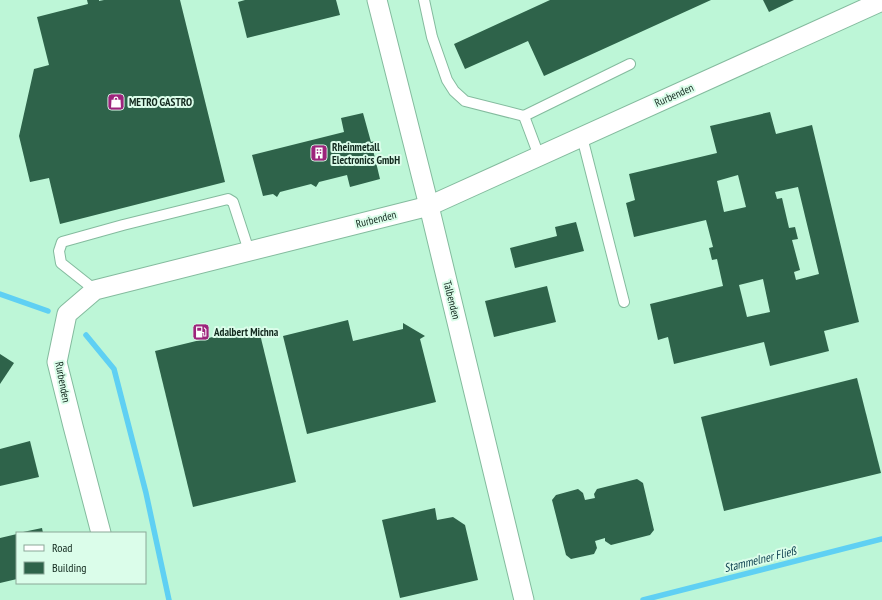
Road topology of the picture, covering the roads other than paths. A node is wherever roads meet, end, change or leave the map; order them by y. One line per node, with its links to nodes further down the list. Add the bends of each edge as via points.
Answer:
1 (377, 0): 8 (street, Talbenden)
2 (424, 0): 5 (lane, via 432,37 454,91 465,101)
3 (882, 1): 6 (street, Rurbenden)
4 (630, 64): 5 (lane)
5 (524, 116): 7 (lane)
6 (582, 137): 7 (street, Rurbenden); 11 (lane)
7 (540, 156): 8 (street, Rurbenden)
8 (429, 206): 9 (street, Rurbenden); 13 (street, Talbenden)
9 (248, 251): 10 (street, Rurbenden); 10 (lane, via 233,202 228,199 62,242 59,251 62,262)
10 (95, 290): 12 (street, Rurbenden, via 67,314 57,362)
11 (624, 302)
12 (101, 532)
13 (524, 600)

